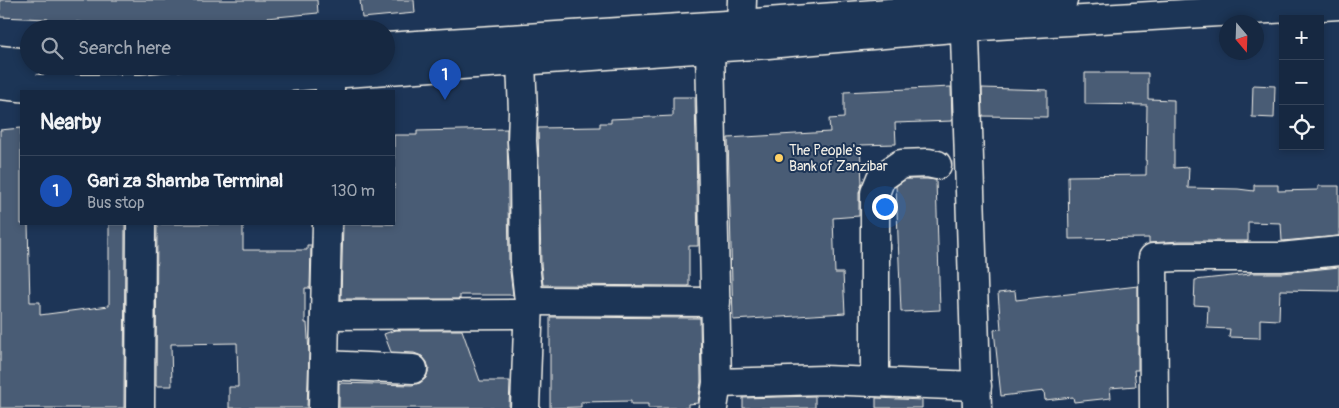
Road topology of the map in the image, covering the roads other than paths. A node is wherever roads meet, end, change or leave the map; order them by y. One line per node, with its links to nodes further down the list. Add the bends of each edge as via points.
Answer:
1 (1063, 0): 2 (street)
2 (1025, 1): 5 (street)
3 (1339, 5): 4 (street)
4 (1171, 7): 5 (street)
5 (964, 11): 6 (street); 8 (street); 26 (street)
6 (741, 12): 7 (street)
7 (395, 46)
8 (710, 49): 11 (street); 19 (street)
9 (0, 60): 10 (street)
10 (20, 62)
11 (521, 62): 12 (street); 20 (street)
12 (330, 84): 14 (street, via 216,82)
13 (0, 85): 14 (street)
14 (142, 90)
15 (937, 165): 24 (street, via 901,164 881,178 875,193)
16 (141, 225): 27 (street)
17 (327, 225): 21 (street)
18 (1339, 251): 30 (street, via 1280,257 1153,258)
19 (716, 302): 20 (street); 25 (street)
20 (528, 308): 21 (street); 29 (street)
21 (325, 315): 22 (street)
22 (324, 365): 23 (street); 28 (street)
23 (413, 369)
24 (875, 382): 25 (street, via 823,380); 26 (street)
25 (715, 395)
26 (977, 397)
27 (140, 408)
28 (323, 408)
29 (525, 408)
30 (1154, 408)

